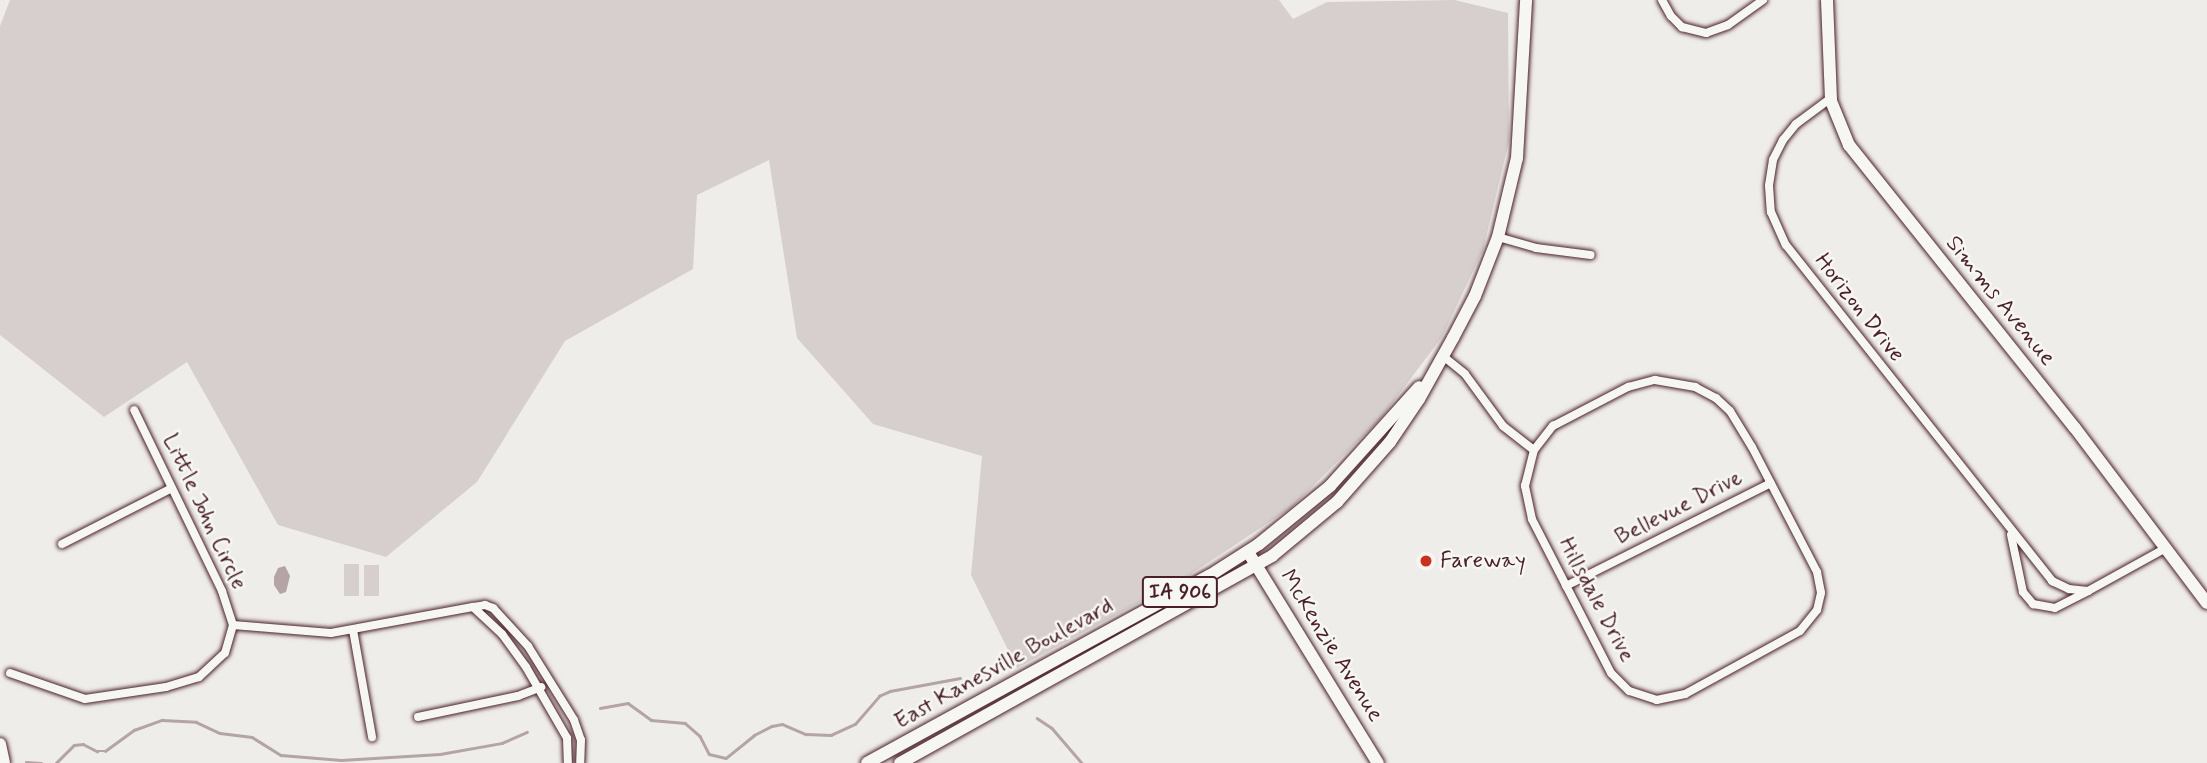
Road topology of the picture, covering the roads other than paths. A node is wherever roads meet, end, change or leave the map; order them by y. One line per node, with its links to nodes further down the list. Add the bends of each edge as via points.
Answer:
1 (1526, 0): 6 (main road, East Kanesville Boulevard / IA 906, via 1517,158)
2 (1662, 0): 3 (street, via 1682,27 1706,33 1728,26)
3 (1763, 0)
4 (1826, 0): 5 (main road, Simms Avenue)
5 (1831, 99): 13 (street, Horizon Drive, via 1796,124 1778,149 1769,186 1777,229); 15 (main road, Simms Avenue, via 1840,127 1862,163)
6 (1498, 237): 7 (street, via 1536,248); 8 (main road, East Kanesville Boulevard / IA 906, via 1475,296)
7 (1591, 255)
8 (1443, 356): 10 (street, via 1465,374 1503,426); 16 (main road, East Kanesville Boulevard / IA 906, via 1338,479); 17 (main road, East Kanesville Boulevard / IA 906, via 1404,423 1350,489)
9 (134, 410): 12 (street, Little John Circle)
10 (1534, 450): 11 (street, Hillsdale Drive, via 1559,422 1641,383 1665,380 1695,387 1730,411); 18 (street, Hillsdale Drive, via 1526,496 1532,519)
11 (1771, 483): 18 (street, Bellevue Drive); 18 (street, Hillsdale Drive, via 1817,572 1821,593 1817,610 1800,631 1685,694 1651,699 1634,694 1619,682)
12 (172, 488): 14 (street); 22 (street, Little John Circle, via 222,591)
13 (2011, 533): 19 (street, Horizon Drive, via 2052,581); 19 (street, Horizon Drive, via 2023,592 2033,604 2055,608)
14 (62, 544)
15 (2166, 548): 19 (street, Horizon Drive); 20 (main road, Simms Avenue)
16 (1248, 552): 17 (main road, McKenzie Avenue); 33 (main road, East Kanesville Boulevard / IA 906)
17 (1257, 566): 34 (main road, East Kanesville Boulevard / IA 906); 35 (main road, McKenzie Avenue)
18 (1566, 586)
19 (2088, 591)
20 (2207, 603)
21 (473, 607): 23 (street); 25 (street, via 485,605 504,618); 26 (street, via 511,645)
22 (233, 625): 23 (street, via 331,633); 24 (street, Little John Circle, via 225,653 199,677 166,687 85,699)
23 (353, 630): 28 (street)
24 (10, 673)
25 (551, 682): 26 (street); 32 (street, via 579,732)
26 (539, 688): 27 (street); 31 (street, via 567,738)
27 (418, 717)
28 (372, 737)
29 (0, 744): 30 (main road)
30 (4, 763)
31 (568, 763)
32 (580, 763)
33 (867, 763)
34 (900, 763)
35 (1378, 763)

